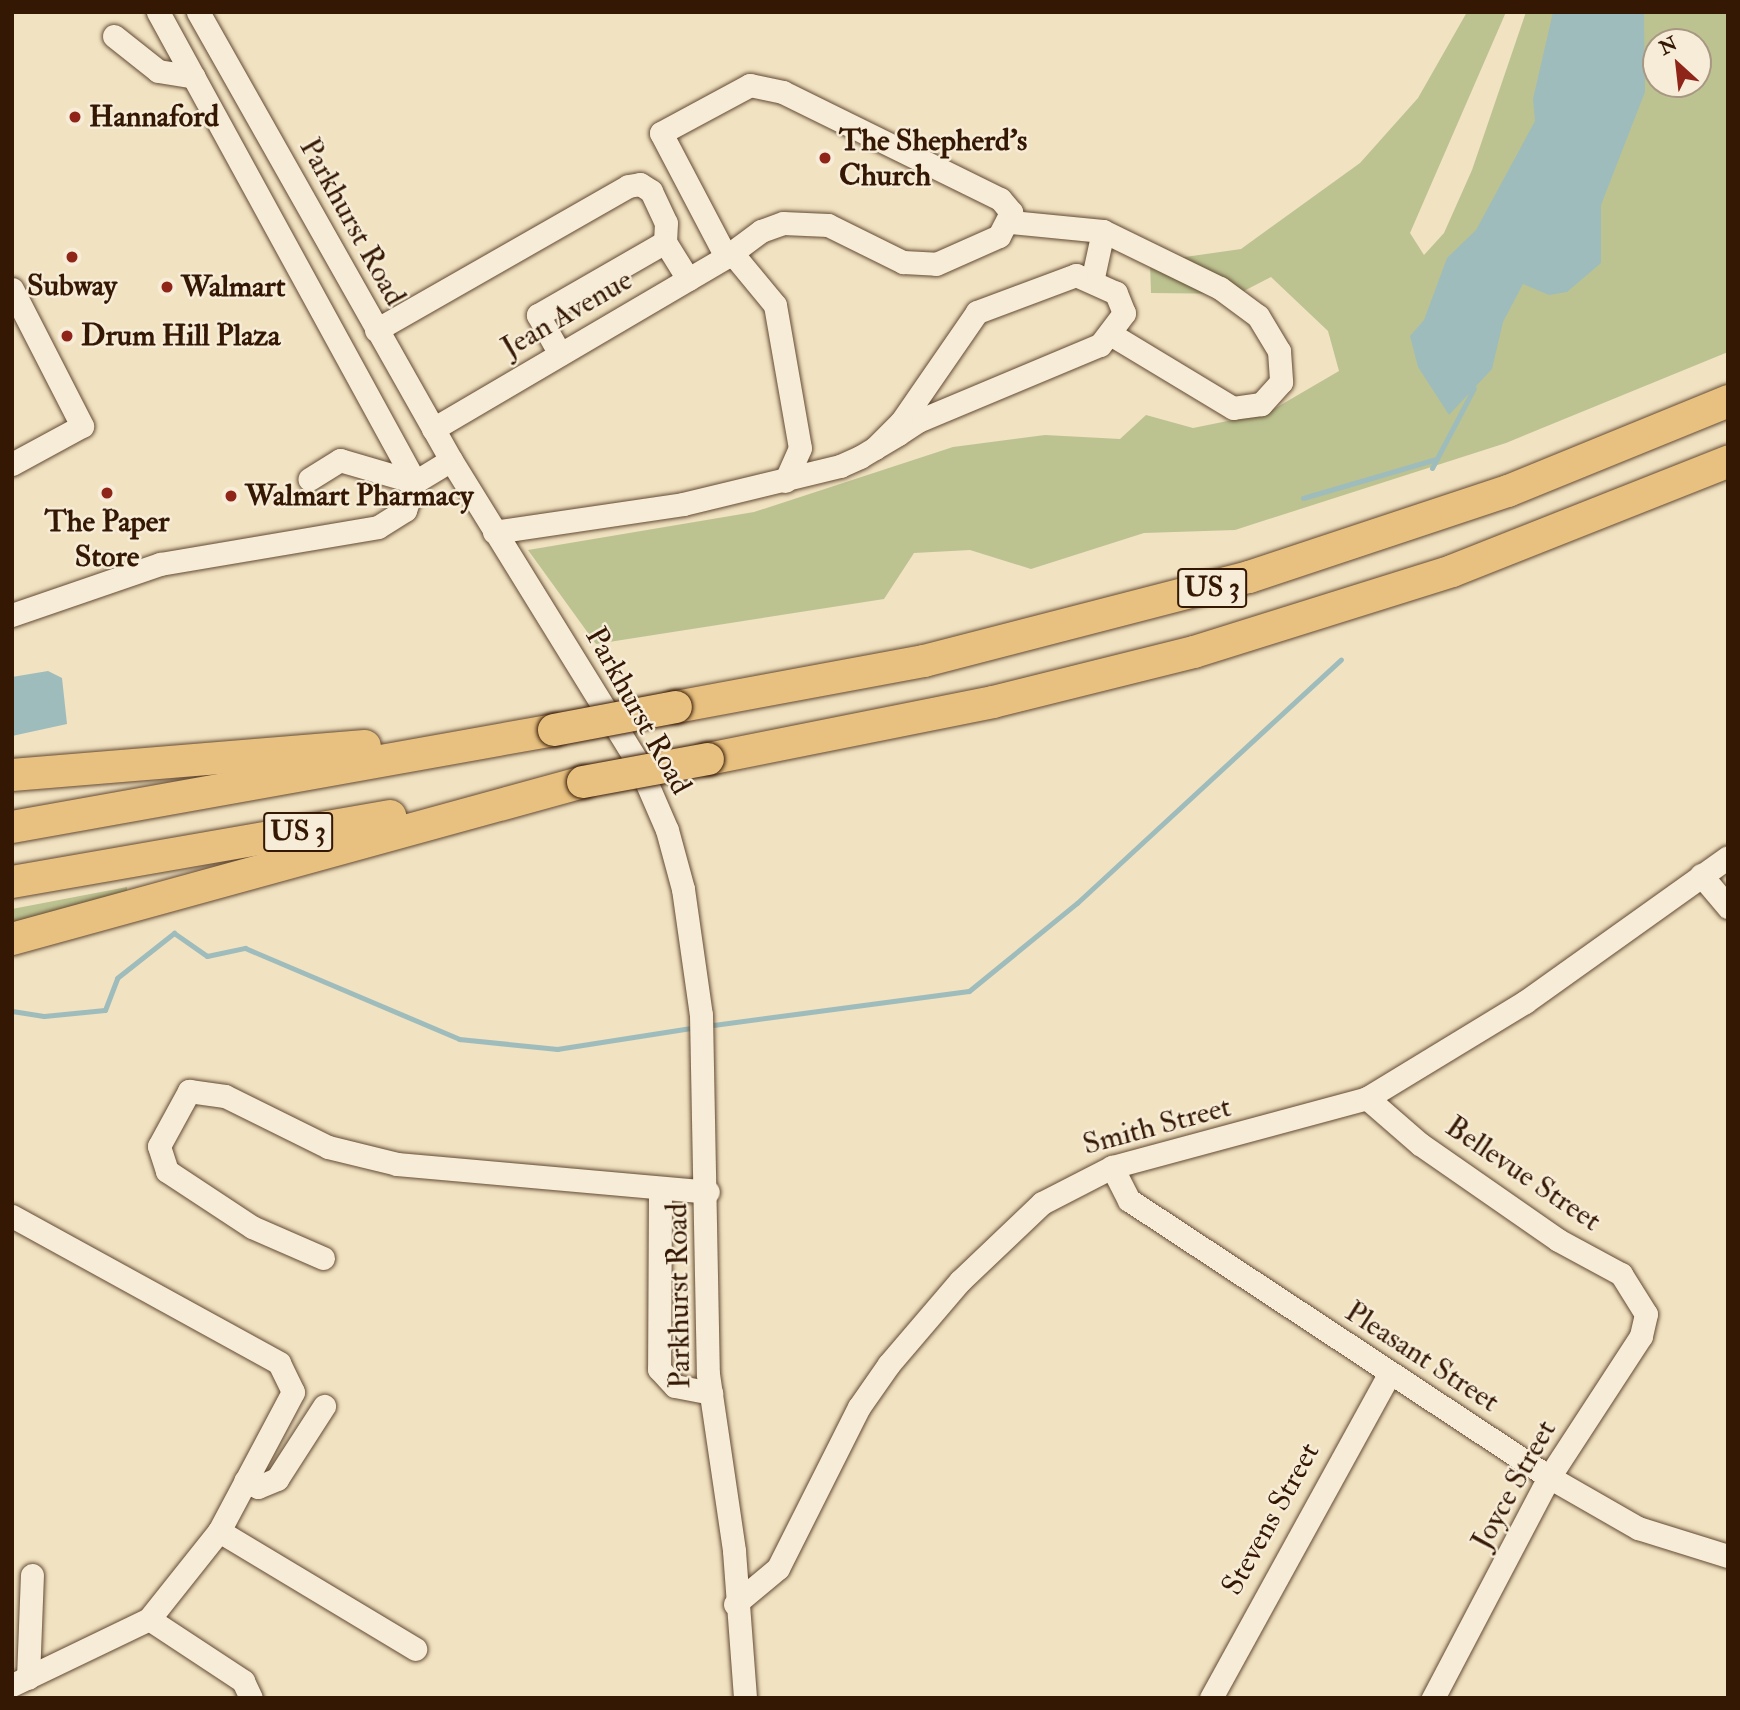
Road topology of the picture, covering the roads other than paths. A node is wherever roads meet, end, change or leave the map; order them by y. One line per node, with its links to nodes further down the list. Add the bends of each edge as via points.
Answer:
1 (158, 12): 5 (street)
2 (198, 12): 4 (street, Parkhurst Road)
3 (114, 36): 5 (street, via 158,71)
4 (234, 77): 5 (street); 13 (street, Parkhurst Road)
5 (199, 85): 24 (street)
6 (1011, 222): 7 (street); 9 (street, Jean Avenue, via 988,243 936,264 903,262 828,225 800,220 761,231); 9 (street, via 1009,205 1000,199 783,92 750,85 661,133)
7 (1103, 231): 10 (street); 14 (street, via 1220,288 1258,316 1279,351 1281,382 1261,404 1233,408)
8 (665, 242): 11 (street); 13 (street, via 666,223 651,191 640,184 628,186); 15 (street, via 538,315)
9 (729, 255): 11 (street, Jean Avenue); 23 (street, via 775,305 800,448)
10 (1093, 278): 14 (street, via 1122,303); 18 (street, via 1067,277 977,312 901,422)
11 (688, 279): 15 (street, Jean Avenue)
12 (12, 289): 21 (street, via 82,426)
13 (376, 330): 17 (street, Parkhurst Road)
14 (1112, 335): 18 (street, via 918,421)
15 (560, 354): 17 (street, Jean Avenue)
16 (1728, 401): 27 (highway, US 3, bridge, via 1508,491 1249,577 937,658)
17 (433, 429): 19 (street, Parkhurst Road)
18 (875, 448): 23 (street)
19 (451, 460): 24 (street); 25 (street, Parkhurst Road)
20 (1728, 462): 29 (highway, US 3, bridge, via 1478,562 1194,652 993,702)
21 (12, 464)
22 (309, 478): 24 (street, via 340,460)
23 (785, 481): 25 (street)
24 (415, 482): 26 (street, via 405,510 378,527 160,564)
25 (494, 532): 39 (street, Parkhurst Road, via 651,789 683,889 701,1015)
26 (12, 615)
27 (554, 730): 28 (highway); 30 (highway, US 3)
28 (12, 775)
29 (583, 782): 33 (highway, US 3); 35 (highway)
30 (12, 827)
31 (1728, 857): 32 (street, Smith Street)
32 (1701, 875): 34 (street); 36 (street, Smith Street, via 1525,1002)
33 (12, 882)
34 (1728, 907)
35 (12, 939)
36 (1367, 1098): 37 (street, Smith Street); 42 (street, Bellevue Street, via 1420,1144 1537,1225 1621,1274)
37 (1112, 1167): 43 (street, Pleasant Street, via 1129,1200); 51 (street, Smith Street, via 1041,1203 915,1331 859,1407 778,1568)
38 (660, 1191): 39 (street); 41 (street, via 397,1164 328,1147 215,1093 189,1091 159,1146 167,1171 252,1227); 44 (street, via 659,1369 675,1386)
39 (708, 1192): 44 (street, Parkhurst Road)
40 (12, 1216): 47 (street, via 279,1363 293,1392)
41 (323, 1258)
42 (1642, 1303): 46 (street, Joyce Street, via 1641,1336)
43 (1389, 1374): 46 (street, Pleasant Street); 57 (street, Stevens Street)
44 (711, 1394): 51 (street, Parkhurst Road, via 734,1551)
45 (324, 1406): 47 (street, via 277,1479 258,1487)
46 (1549, 1477): 49 (street, Pleasant Street, via 1638,1528); 58 (street, Joyce Street)
47 (245, 1481): 48 (street)
48 (219, 1531): 52 (street); 53 (street)
49 (1728, 1556)
50 (32, 1575): 54 (street)
51 (735, 1604): 56 (street, Parkhurst Road)
52 (149, 1619): 54 (street); 55 (street, via 243,1681)
53 (415, 1649)
54 (20, 1681)
55 (251, 1698)
56 (745, 1698)
57 (1211, 1698)
58 (1433, 1698)

